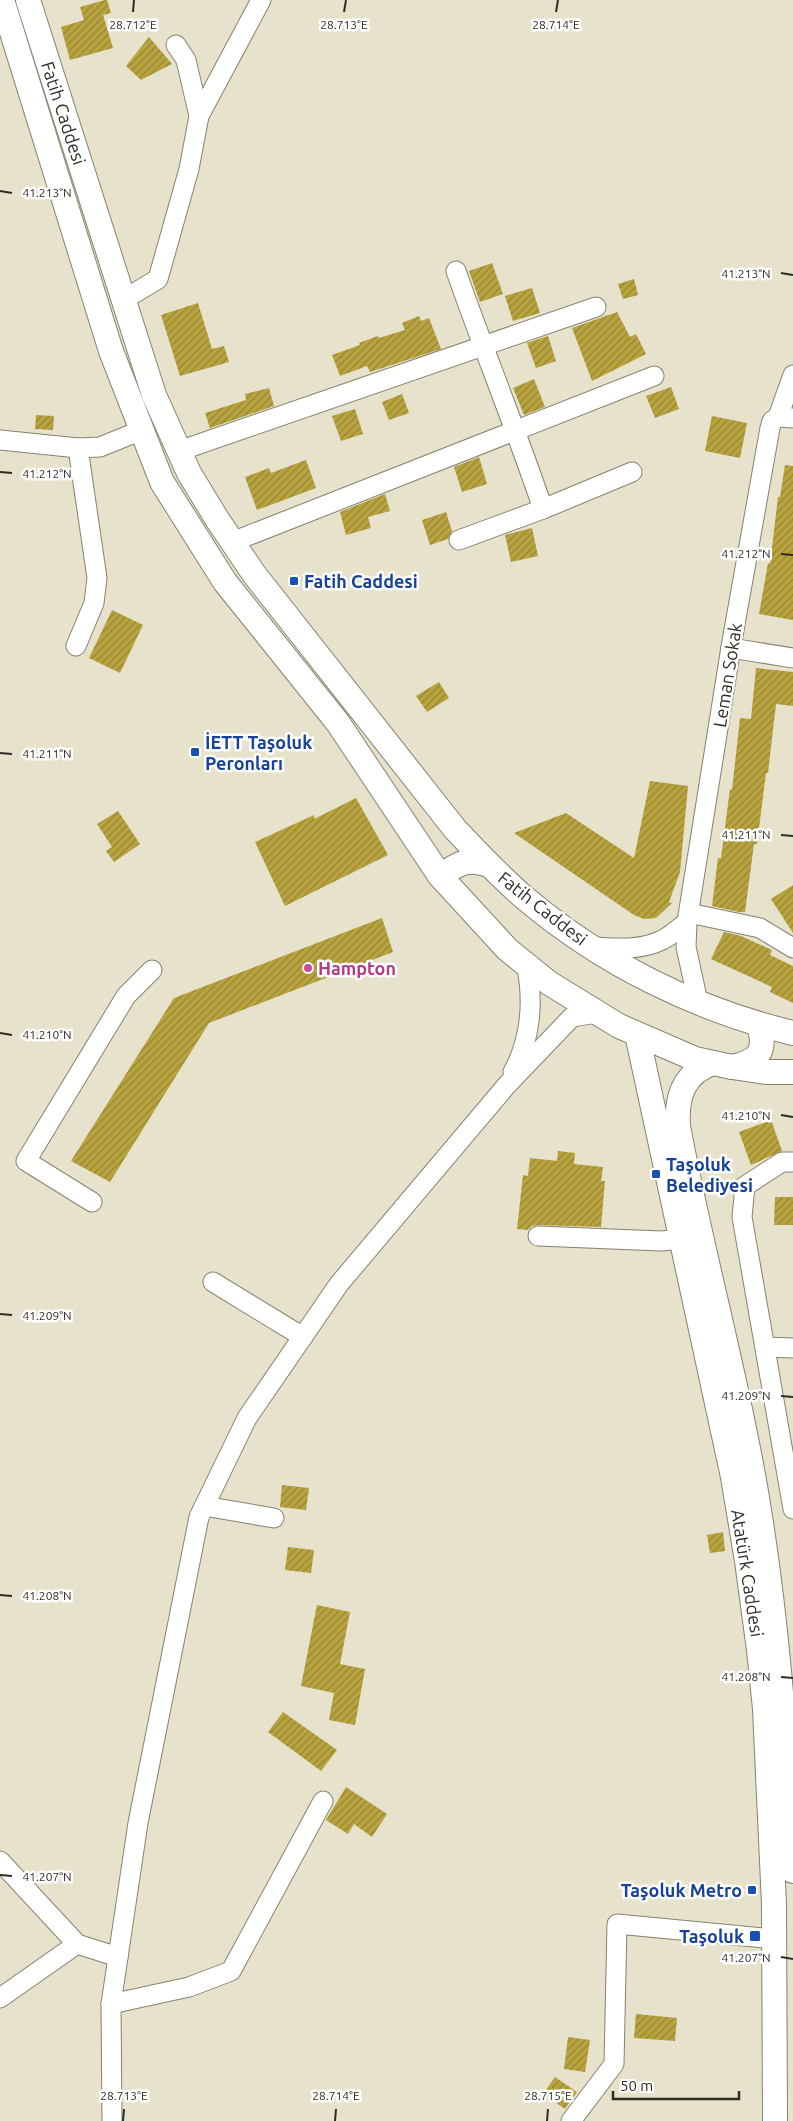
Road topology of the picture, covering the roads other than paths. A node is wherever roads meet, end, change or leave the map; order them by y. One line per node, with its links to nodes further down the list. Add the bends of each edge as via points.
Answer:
1 (2, 0): 13 (main road, Fatih Caddesi, via 102,323)
2 (28, 0): 7 (main road, Fatih Caddesi)
3 (261, 0): 5 (street)
4 (176, 45): 5 (street, via 186,60)
5 (199, 116): 7 (street, via 189,169 158,279)
6 (456, 271): 9 (street)
7 (123, 300): 17 (main road, Fatih Caddesi, via 154,395)
8 (596, 307): 9 (street)
9 (482, 346): 14 (street); 17 (street)
10 (793, 375): 12 (street, Leman Sokak)
11 (654, 376): 14 (street)
12 (780, 421): 23 (street, Leman Sokak)
13 (142, 430): 16 (street, via 100,447); 26 (main road, Fatih Caddesi, via 162,482 226,582 338,723)
14 (516, 431): 19 (street); 21 (street)
15 (0, 440): 16 (street)
16 (78, 448): 22 (street, via 97,578 94,603)
17 (179, 451): 21 (main road, Fatih Caddesi)
18 (632, 472): 19 (street)
19 (543, 509): 20 (street)
20 (460, 540)
21 (232, 542): 25 (main road, Fatih Caddesi, via 455,829)
22 (76, 646)
23 (731, 648): 24 (street); 27 (street, Leman Sokak)
24 (793, 658)
25 (489, 865): 26 (main road, via 475,860 459,864); 28 (main road, Fatih Caddesi, via 526,900)
26 (440, 876): 30 (main road, Fatih Caddesi, via 507,949)
27 (688, 917): 28 (street, via 662,940 648,945 629,949); 29 (street, via 760,928); 32 (street, Leman Sokak, via 686,947)
28 (593, 947): 32 (main road, Fatih Caddesi, via 623,967)
29 (793, 948)
30 (526, 964): 33 (main road, Fatih Caddesi); 39 (street, via 531,994 526,1041)
31 (152, 970): 41 (street, via 126,996 26,1161)
32 (698, 1002): 34 (main road, Fatih Caddesi)
33 (597, 1014): 36 (main road, Fatih Caddesi); 39 (street, via 572,1017)
34 (759, 1025): 35 (main road, Fatih Caddesi); 37 (main road, Atatürk Caddesi, via 762,1044 759,1054 750,1063)
35 (793, 1033)
36 (638, 1034): 37 (main road, Fatih Caddesi, via 695,1059); 43 (main road, Atatürk Caddesi)
37 (722, 1065): 38 (main road, via 766,1072); 51 (main road, Atatürk Caddesi, via 701,1068 687,1080 677,1112 678,1126 754,1485 774,1615)
38 (793, 1072)
39 (506, 1086): 45 (street, via 340,1284)
40 (793, 1162): 46 (street, via 782,1162 745,1186 742,1217)
41 (92, 1202)
42 (538, 1236): 43 (street)
43 (681, 1239): 51 (main road, Atatürk Caddesi, via 733,1477 758,1640)
44 (213, 1282): 45 (street)
45 (303, 1337): 48 (street, via 247,1418)
46 (765, 1346): 47 (street); 49 (street)
47 (793, 1348)
48 (204, 1506): 50 (street); 57 (street, via 199,1517 138,1823)
49 (793, 1509)
50 (274, 1518)
51 (781, 1719): 54 (main road, Atatürk Caddesi); 55 (main road, Atatürk Caddesi)
52 (323, 1800): 59 (street, via 232,1971 189,1987)
53 (0, 1861): 56 (street)
54 (793, 1871)
55 (774, 1939): 61 (street, via 618,1924 614,2064); 62 (main road, Atatürk Caddesi)
56 (77, 1944): 57 (street); 58 (street)
57 (118, 1957): 59 (street)
58 (0, 1998)
59 (111, 2004): 60 (street)
60 (112, 2121)
61 (570, 2121)
62 (775, 2121)

